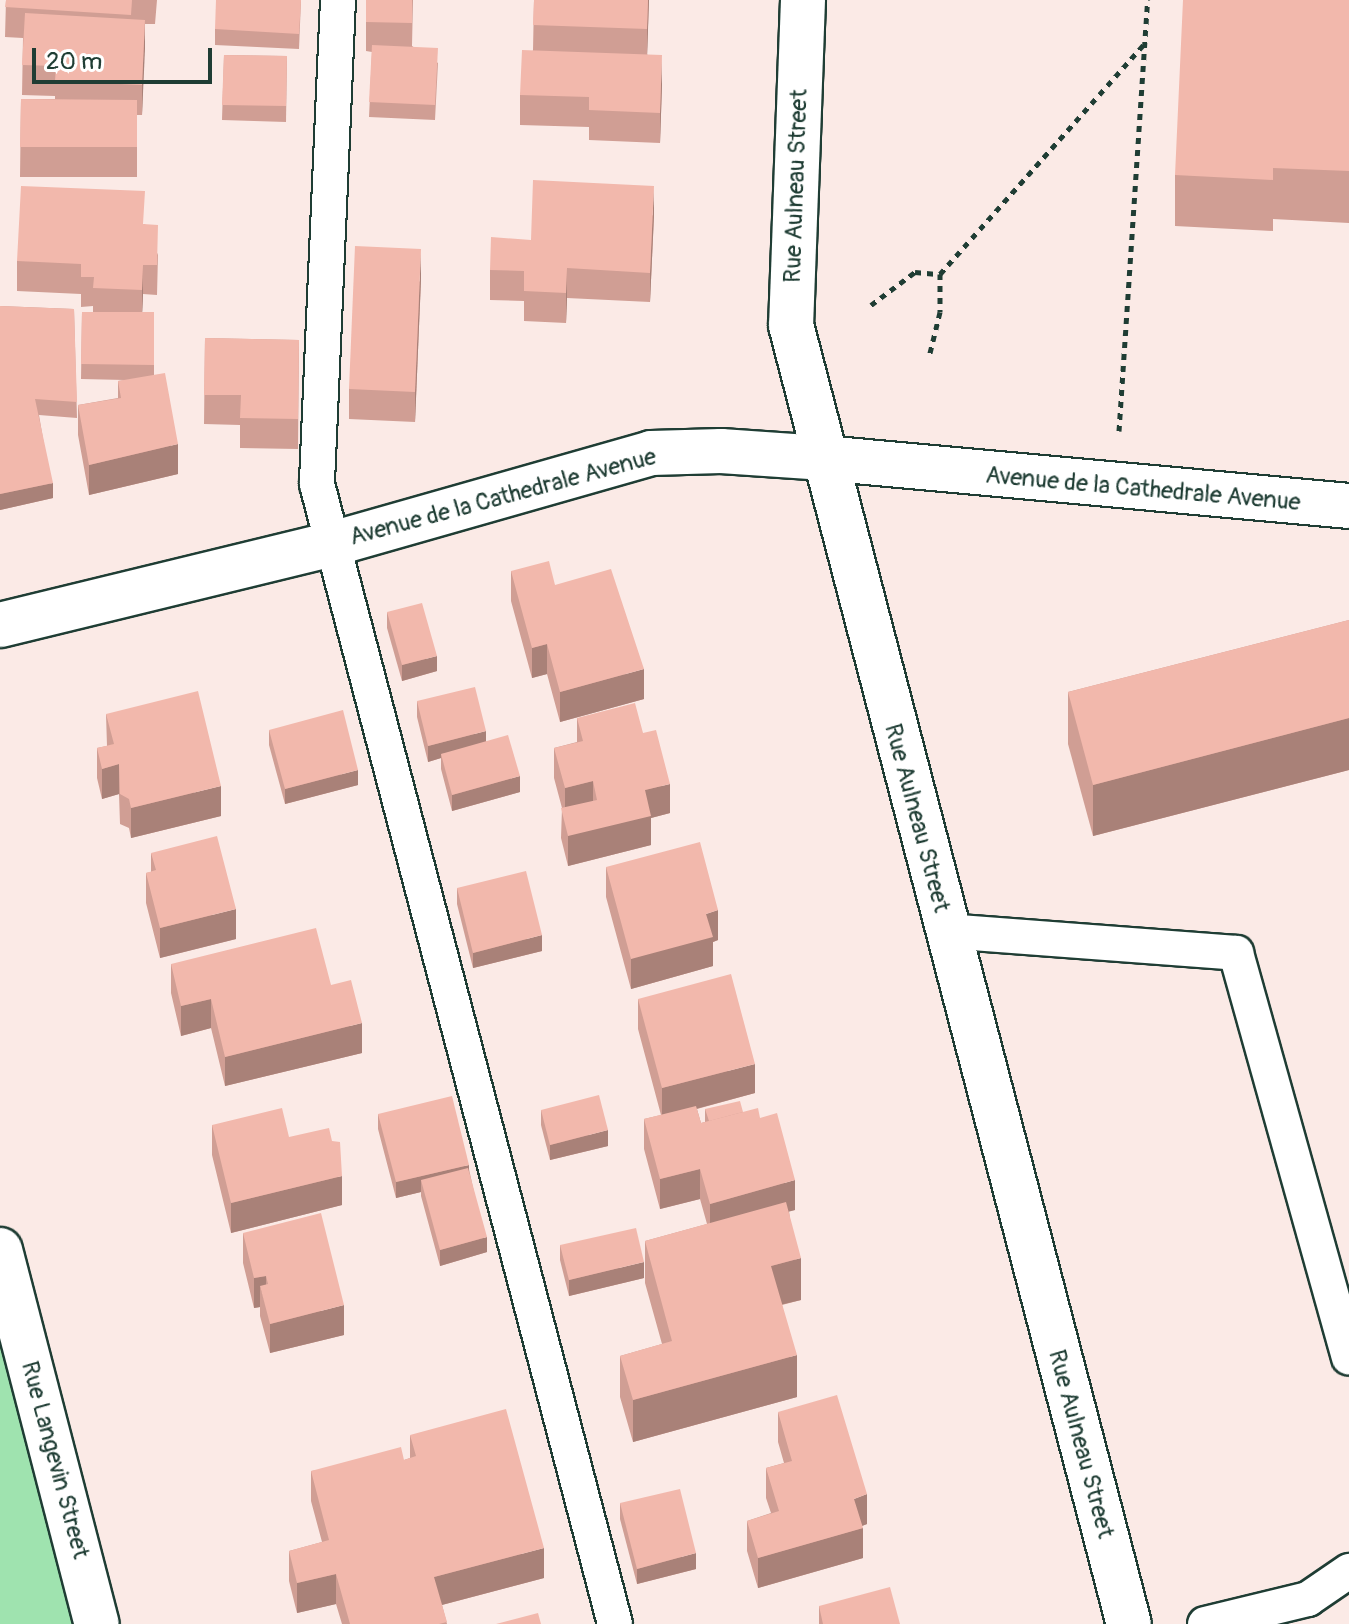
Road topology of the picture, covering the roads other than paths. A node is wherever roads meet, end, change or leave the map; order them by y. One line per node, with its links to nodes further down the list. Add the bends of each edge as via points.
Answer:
1 (338, 0): 5 (lane, via 317,484)
2 (803, 0): 3 (street, Rue Aulneau Street, via 791,325)
3 (823, 458): 4 (street, Avenue de la Cathedrale Avenue); 5 (street, Avenue de la Cathedrale Avenue, via 721,451 651,453); 7 (street, Rue Aulneau Street)
4 (1349, 506)
5 (332, 544): 6 (street, Avenue de la Cathedrale Avenue); 12 (lane)
6 (0, 625)
7 (946, 931): 9 (lane, via 1236,953); 13 (street, Rue Aulneau Street)
8 (0, 1250): 11 (street, Rue Langevin Street)
9 (1349, 1358)
10 (1349, 1571): 14 (lane, via 1308,1599)
11 (97, 1624)
12 (615, 1624)
13 (1129, 1624)
14 (1205, 1624)

